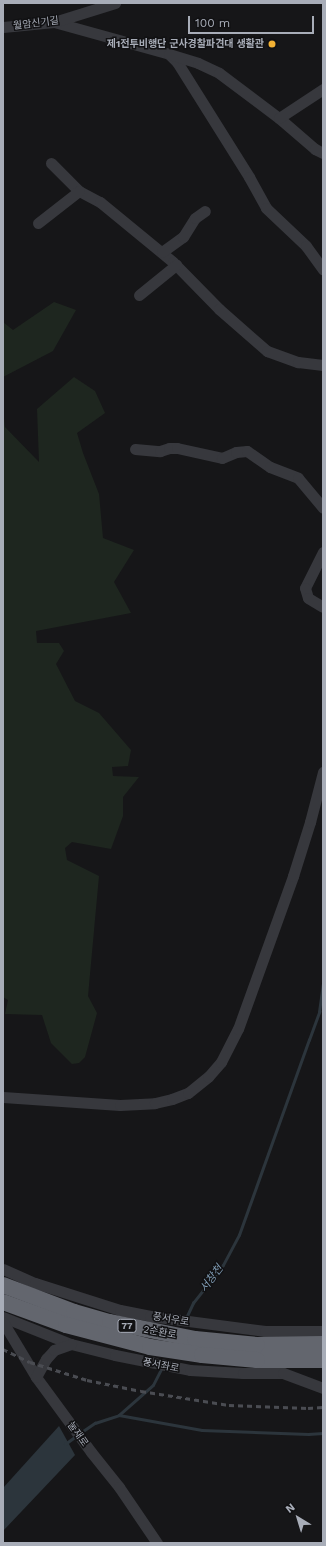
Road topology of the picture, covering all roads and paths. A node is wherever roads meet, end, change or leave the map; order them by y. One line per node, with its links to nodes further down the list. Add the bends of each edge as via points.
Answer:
1 (115, 3): 2 (street, 월암신기길)
2 (54, 22): 3 (street, 월암신기길); 4 (street)
3 (3, 27)
4 (169, 54): 6 (street, via 219,73); 14 (street, via 177,62 266,208 306,246)
5 (323, 89): 6 (street)
6 (279, 118): 7 (street)
7 (323, 153)
8 (51, 163): 9 (street)
9 (79, 191): 11 (street); 12 (street, via 100,202 136,234)
10 (205, 211): 12 (street, via 195,218 183,237)
11 (38, 223)
12 (162, 252): 13 (street)
13 (176, 265): 15 (street); 16 (street, via 267,351 298,362)
14 (323, 269)
15 (139, 295)
16 (323, 365)
17 (135, 449): 18 (street, via 160,451 177,448 222,458 236,452 247,451 270,467 298,478)
18 (323, 508)
19 (323, 552): 20 (street, via 306,588 308,598)
20 (323, 607)
21 (323, 772): 22 (street, via 294,876 238,1029 221,1062 208,1077 188,1093 155,1103 120,1104)
22 (3, 1097)
23 (3, 1269): 25 (street, 풍서우로)
24 (3, 1273): 25 (street)
25 (15, 1274): 27 (street, 풍서우로, via 35,1283)
26 (3, 1285): 35 (highway, 2순환로 / 77, bridge, via 74,1312 110,1322)
27 (88, 1299): 31 (street, 풍서우로, via 120,1310 196,1323 265,1331); 32 (street, via 67,1298 52,1310 45,1324)
28 (3, 1302): 35 (highway, 2순환로 / 77, bridge, via 66,1325 135,1343 202,1355)
29 (3, 1317): 32 (street, 풍서좌로)
30 (3, 1322): 37 (street, 눌재로)
31 (323, 1331)
32 (55, 1337): 33 (street, 풍서좌로)
33 (71, 1344): 37 (street, via 54,1350); 38 (street, 풍서좌로, via 173,1368 283,1373)
34 (323, 1344): 35 (highway, 2순환로 / 77)
35 (257, 1352): 36 (highway, 2순환로 / 77)
36 (323, 1360)
37 (36, 1377): 39 (street, 눌재로)
38 (323, 1388)
39 (158, 1543)

